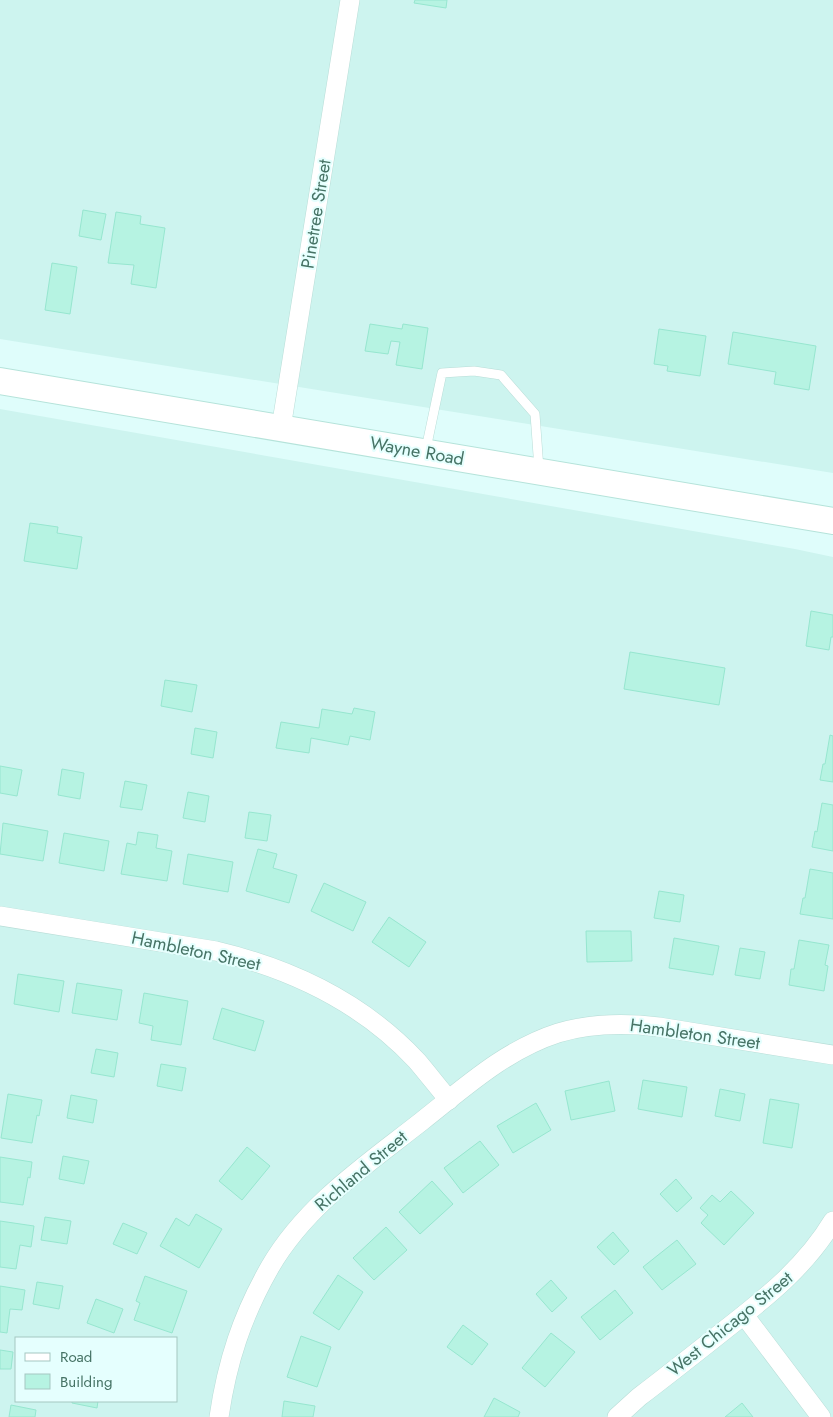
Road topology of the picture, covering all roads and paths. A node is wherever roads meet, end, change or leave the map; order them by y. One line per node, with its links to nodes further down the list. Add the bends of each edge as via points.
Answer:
1 (350, 0): 3 (street, Pinetree Street)
2 (0, 381): 3 (main road, Wayne Road)
3 (281, 428): 4 (main road, Wayne Road)
4 (426, 452): 5 (main road, Wayne Road); 5 (lane, via 442,373 474,371 501,375 535,414)
5 (539, 471): 6 (main road, Wayne Road)
6 (833, 521)
7 (0, 916): 9 (street, Hambleton Street, via 216,951 284,971 329,993 379,1026 417,1061)
8 (833, 1055): 9 (street, Hambleton Street, via 659,1026 604,1025 557,1034 520,1049 486,1069)
9 (449, 1100): 12 (street, Richland Street, via 334,1189 288,1241 270,1266 231,1353)
10 (833, 1221): 11 (street, West Chicago Street, via 802,1264)
11 (744, 1315): 13 (street, West Chicago Street); 14 (street)
12 (219, 1417)
13 (617, 1417)
14 (821, 1417)

